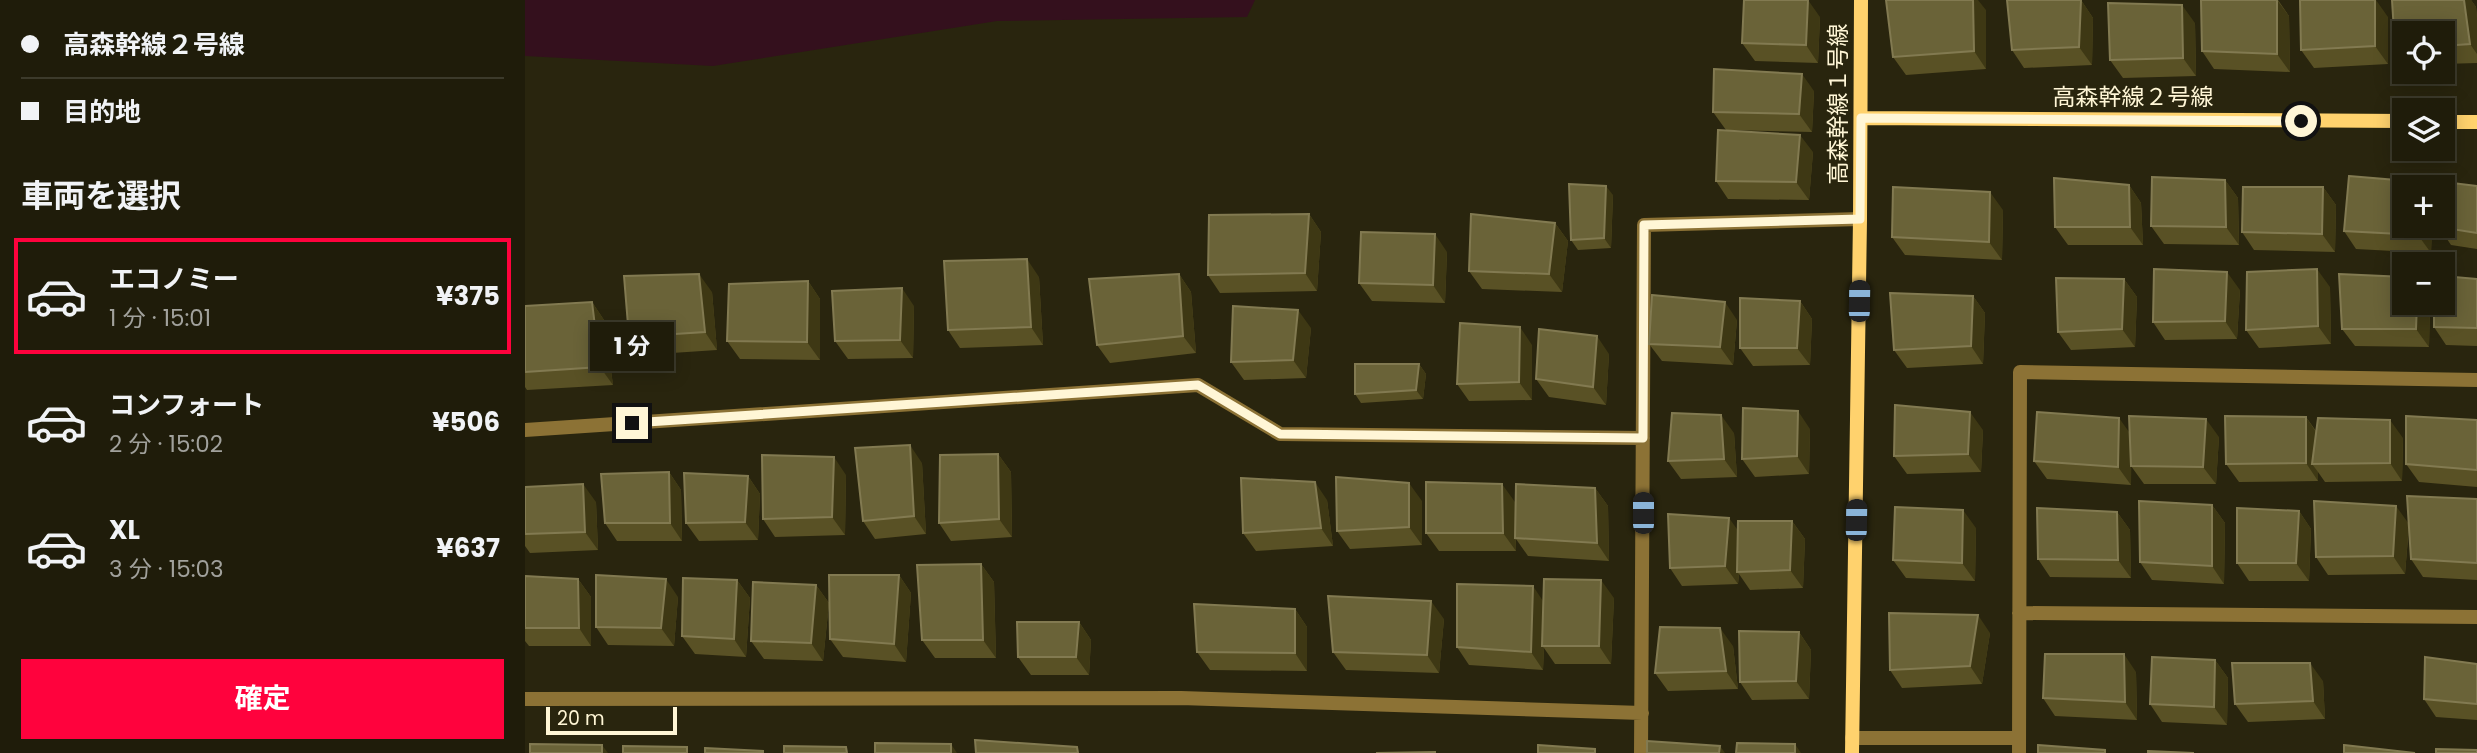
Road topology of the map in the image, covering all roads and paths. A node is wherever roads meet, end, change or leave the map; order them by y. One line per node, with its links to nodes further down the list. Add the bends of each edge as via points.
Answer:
1 (1861, 0): 2 (street, 高森幹線１号線)
2 (1861, 118): 3 (street, 高森幹線２号線); 6 (street, 高森幹線１号線)
3 (2392, 121)
4 (2455, 122): 5 (street)
5 (2477, 122)
6 (1860, 219): 9 (street, via 1644,225); 14 (street, 高森幹線１号線)
7 (2477, 380): 10 (street, via 2020,372)
8 (525, 430): 9 (street, via 1198,385 1280,434)
9 (1643, 438): 13 (street)
10 (2019, 613): 11 (street); 15 (street)
11 (2477, 617)
12 (525, 699): 13 (street, via 1155,698)
13 (1642, 713): 16 (street)
14 (1852, 746): 15 (street)
15 (2019, 746)
16 (1641, 753)

